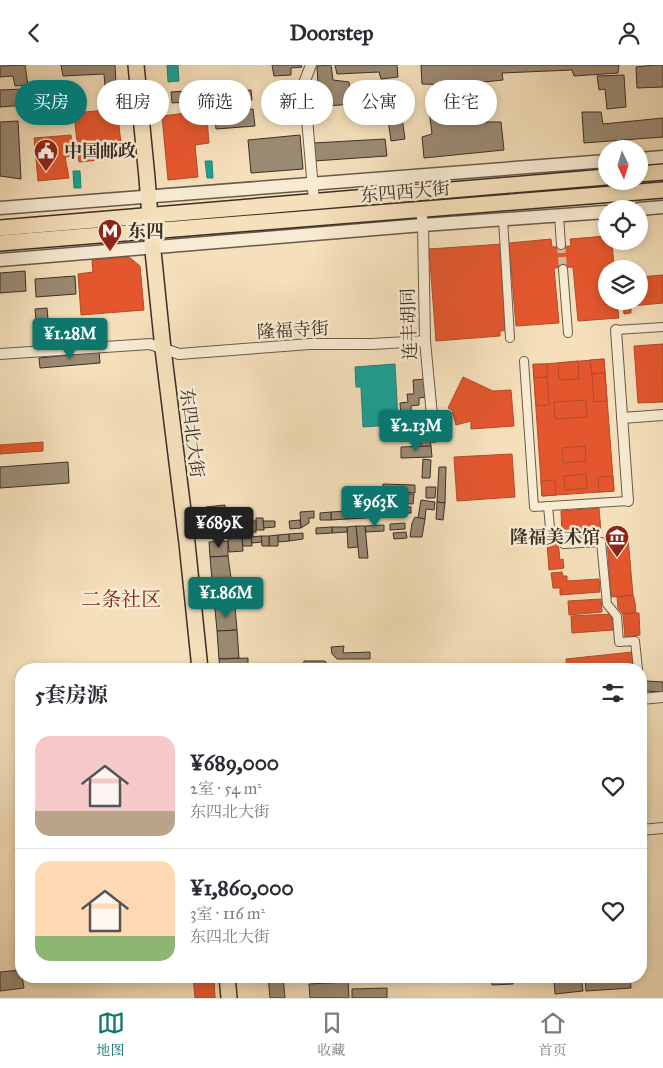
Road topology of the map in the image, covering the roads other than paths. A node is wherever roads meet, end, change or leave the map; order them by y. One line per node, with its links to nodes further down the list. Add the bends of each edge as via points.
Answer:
1 (136, 65): 11 (main road, 东四北大街)
2 (312, 65): 9 (street, via 304,83)
3 (663, 157): 4 (street)
4 (648, 158)
5 (598, 162): 9 (street, 东四西大街)
6 (663, 172): 7 (main road)
7 (648, 173)
8 (598, 178): 12 (main road, 东四西大街)
9 (312, 184): 11 (street, 东四西大街); 12 (street)
10 (663, 190): 16 (main road, 东四西大街)
11 (148, 197): 15 (street, 东四西大街); 18 (main road, 东四北大街)
12 (314, 201): 18 (main road, 东四西大街)
13 (663, 207): 14 (street)
14 (648, 208)
15 (0, 209)
16 (421, 210): 21 (street, 连丰胡同); 23 (main road, 东四西大街)
17 (598, 213): 19 (street, 东四西大街)
18 (149, 214): 22 (main road, 东四西大街); 23 (main road, 东四北大街)
19 (559, 216): 20 (street, 东四西大街); 25 (street)
20 (503, 219): 21 (street, 东四西大街); 32 (street)
21 (423, 225): 26 (street, 东四西大街); 33 (street, 连丰胡同)
22 (0, 228)
23 (151, 231): 24 (main road, 东四西大街); 26 (main road, 东四北大街)
24 (0, 243)
25 (561, 245)
26 (152, 248): 27 (street, 东四西大街); 34 (main road, 东四北大街)
27 (0, 260)
28 (563, 269): 31 (street)
29 (663, 327): 30 (street)
30 (616, 330): 38 (street)
31 (568, 333)
32 (510, 338)
33 (425, 341): 34 (street, 隆福寺街, via 310,344 179,355); 39 (street, 连丰胡同)
34 (163, 349): 35 (street, 隆福寺街, via 150,344); 42 (main road, 东四北大街)
35 (0, 354)
36 (524, 361): 41 (street, via 534,507)
37 (663, 415): 38 (street)
38 (622, 418): 40 (street)
39 (434, 437)
40 (628, 501): 41 (street)
41 (548, 506): 43 (street, via 551,539 563,538 564,544 601,542 607,604 617,616 618,642 635,641)
42 (199, 663)
43 (637, 663)
44 (663, 697): 45 (street)
45 (647, 698)
46 (663, 828): 47 (street)
47 (647, 829)
48 (228, 983): 49 (main road)
49 (229, 998)

